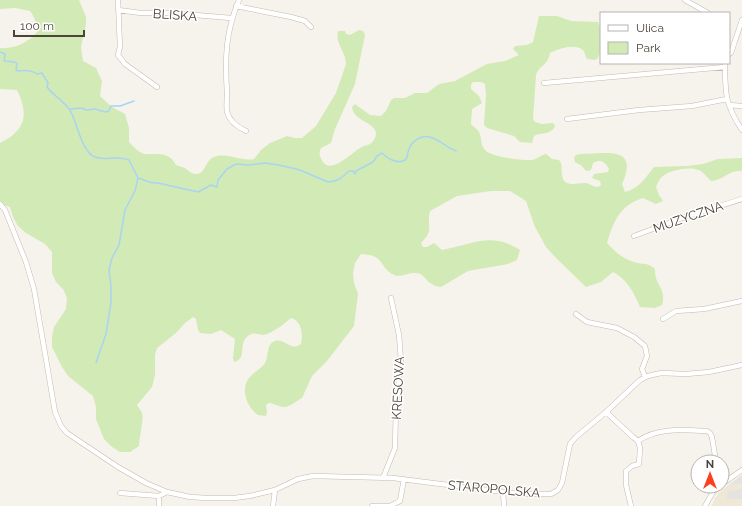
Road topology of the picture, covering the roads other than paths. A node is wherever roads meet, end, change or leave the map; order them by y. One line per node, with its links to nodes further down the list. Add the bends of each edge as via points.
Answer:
1 (118, 0): 5 (street)
2 (239, 0): 4 (street)
3 (685, 0): 6 (street)
4 (236, 6): 7 (street); 9 (street, via 291,17 305,21)
5 (118, 10): 7 (street, BLISKA); 13 (street, via 118,55 125,64)
6 (706, 12)
7 (231, 18): 19 (street, via 226,44 227,112 236,127)
8 (742, 20): 10 (street)
9 (311, 27)
10 (730, 54)
11 (725, 65): 12 (street); 14 (street)
12 (544, 83)
13 (157, 87)
14 (727, 99): 15 (street); 17 (street, via 692,106)
15 (729, 105): 16 (street); 18 (street)
16 (742, 106)
17 (567, 120)
18 (742, 130)
19 (246, 131)
20 (742, 199): 22 (street, MUZYCZNA)
21 (0, 204): 37 (street, via 5,210 26,262 34,290 55,412 61,426 67,433 118,467)
22 (634, 236)
23 (391, 298): 33 (street, KRESOWA, via 400,334 401,361 395,448)
24 (742, 301): 26 (street, via 704,309 676,311)
25 (576, 314): 28 (street, via 587,322 617,328 645,346 647,356 642,368)
26 (662, 319)
27 (742, 365): 28 (street, via 709,372)
28 (645, 377): 29 (street, STAROPOLSKA)
29 (606, 412): 30 (street); 38 (street, STAROPOLSKA, via 570,444 562,483 558,490 551,494 536,495)
30 (638, 441): 31 (street, via 655,433 706,431 712,437); 46 (street, via 639,464 626,471)
31 (715, 454)
32 (742, 470): 34 (street)
33 (383, 478): 35 (street, STAROPOLSKA); 36 (street, STAROPOLSKA, via 313,476 298,479)
34 (730, 478)
35 (404, 479): 38 (street, STAROPOLSKA); 44 (street, via 400,501 390,506)
36 (275, 490): 37 (street, via 234,498 201,498); 43 (street)
37 (167, 492): 41 (street)
38 (504, 492): 45 (street)
39 (120, 493): 41 (street)
40 (712, 494): 47 (street)
41 (159, 496): 42 (street)
42 (159, 506)
43 (273, 506)
44 (372, 506)
45 (504, 506)
46 (631, 506)
47 (705, 506)

